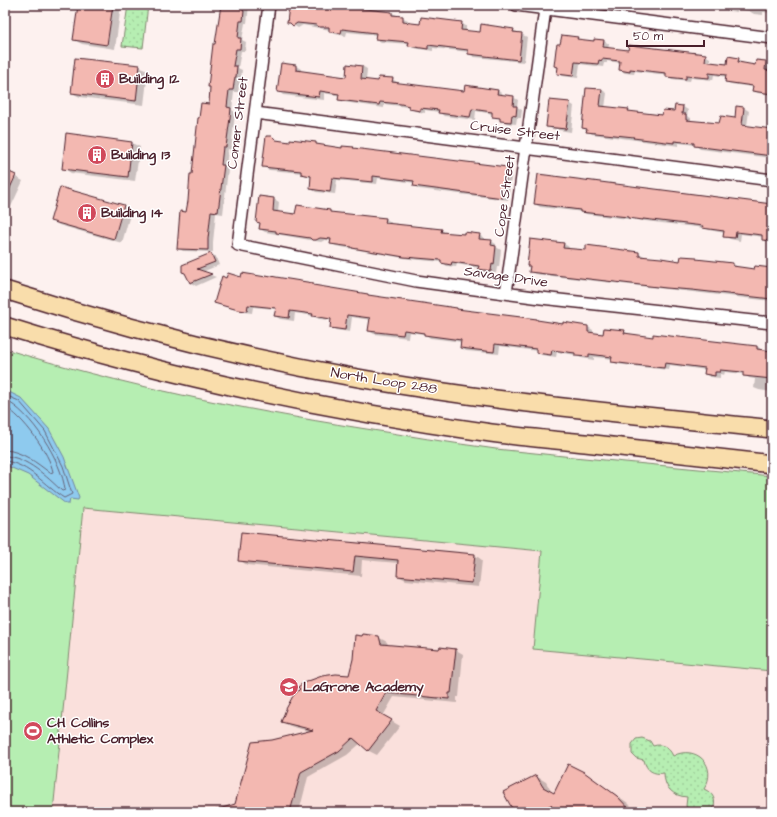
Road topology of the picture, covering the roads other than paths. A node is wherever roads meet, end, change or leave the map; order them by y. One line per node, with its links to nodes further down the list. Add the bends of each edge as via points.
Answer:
1 (269, 5): 5 (street, Comer Street)
2 (516, 5): 3 (street)
3 (545, 9): 4 (street); 6 (street, Cope Street)
4 (772, 38)
5 (255, 113): 6 (street, Cruise Street); 8 (street, Comer Street)
6 (527, 148): 7 (street, Cruise Street); 11 (street, Cope Street)
7 (772, 180)
8 (238, 245): 11 (street, Savage Drive, via 416,281)
9 (5, 284): 12 (highway)
10 (5, 290): 12 (highway, North Loop 288)
11 (506, 293): 13 (street, Savage Drive)
12 (57, 306): 15 (highway, North Loop 288, via 222,350 348,376 482,397)
13 (772, 323)
14 (5, 326): 16 (highway, via 163,371 277,397 493,433)
15 (772, 429)
16 (772, 464)

